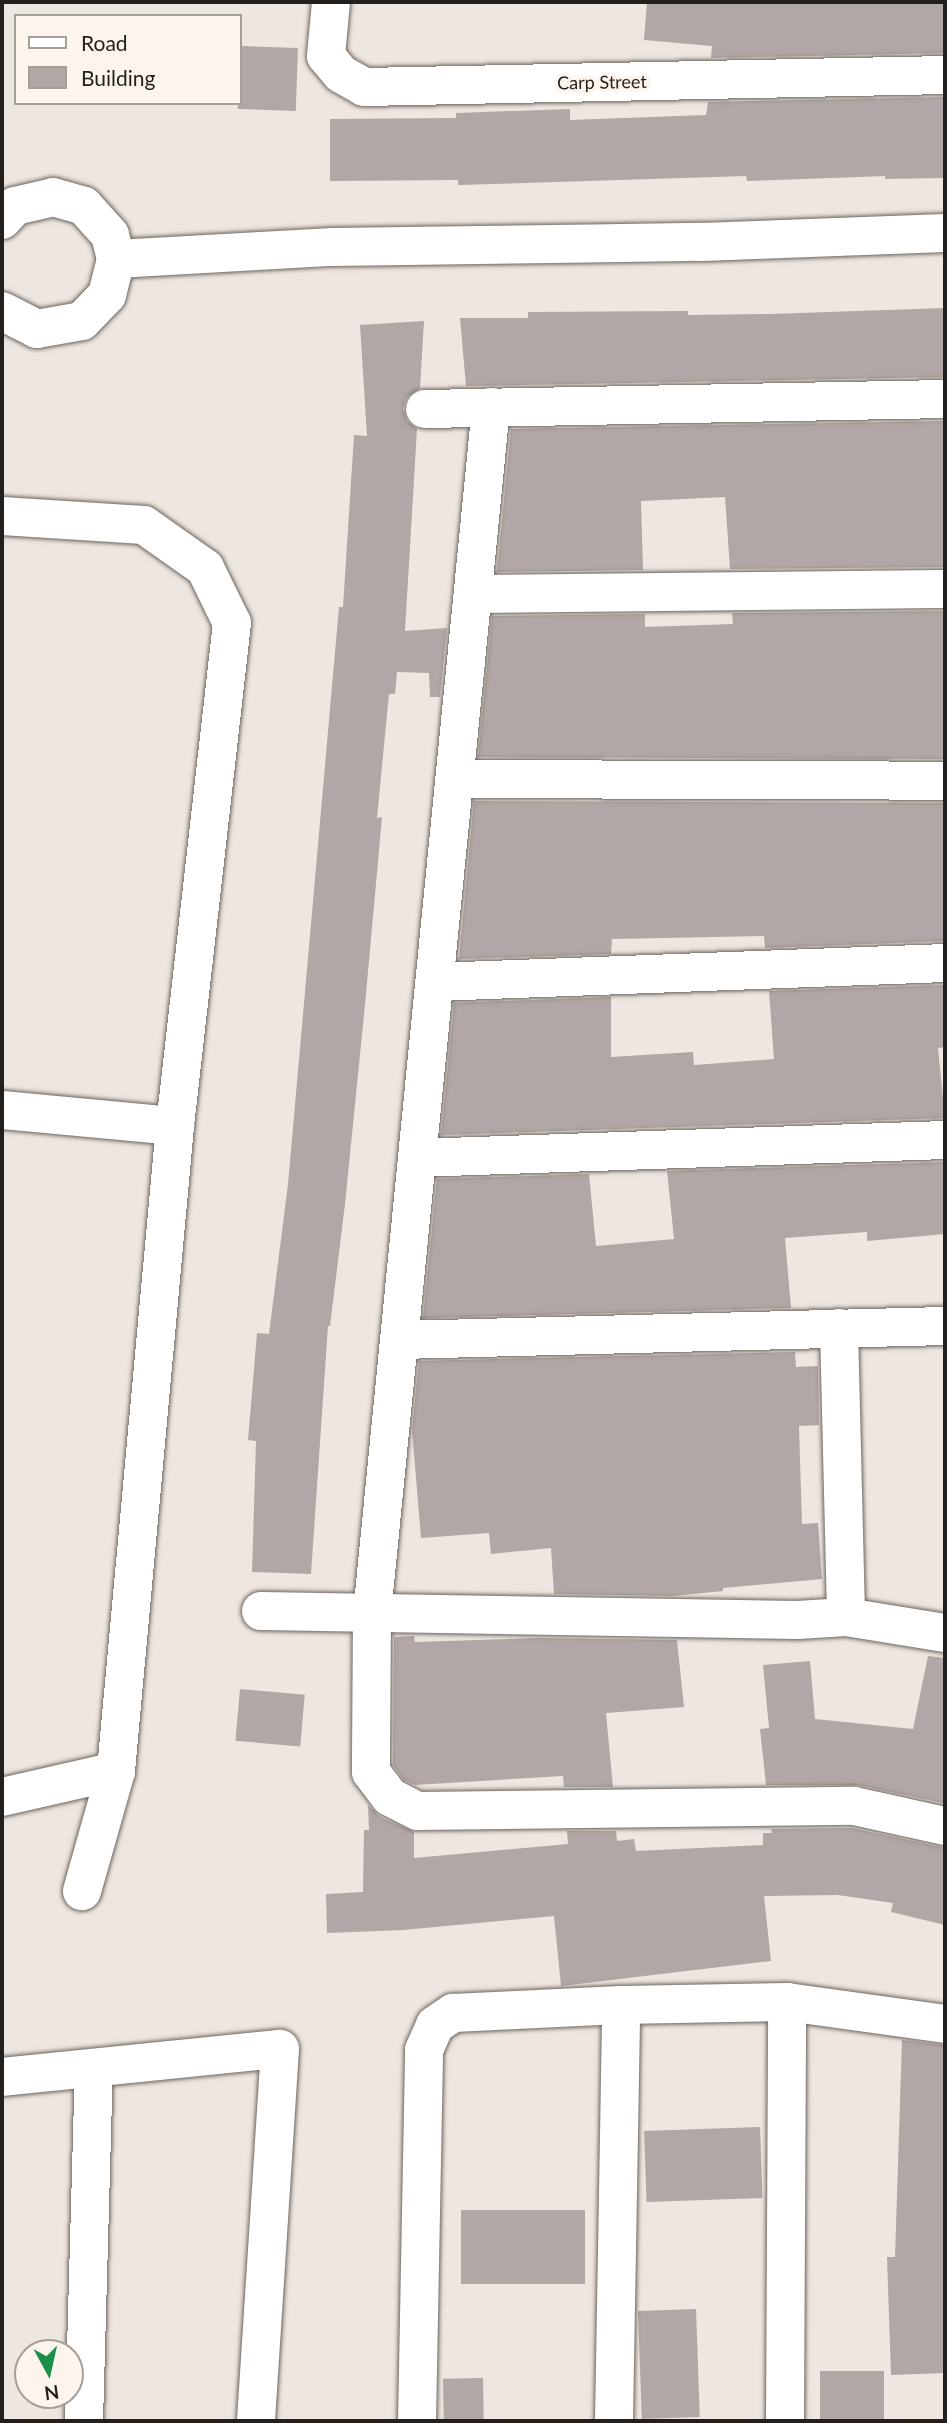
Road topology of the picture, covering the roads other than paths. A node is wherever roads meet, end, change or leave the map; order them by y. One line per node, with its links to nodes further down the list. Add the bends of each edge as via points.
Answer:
1 (331, 2): 2 (street, Carp Street, via 326,56 341,74 364,87)
2 (945, 75)
3 (2, 220): 5 (street, via 15,206 53,197 84,206 110,235)
4 (945, 233): 5 (street, via 333,247)
5 (116, 259): 6 (street, via 107,295 82,321 37,330)
6 (2, 311)
7 (945, 398): 8 (street)
8 (491, 407): 9 (street); 12 (street)
9 (425, 409)
10 (2, 516): 18 (street, via 144,525 205,568 232,623)
11 (945, 589): 12 (street)
12 (473, 594): 13 (street)
13 (455, 779): 14 (street); 16 (street)
14 (945, 781)
15 (945, 963): 16 (street)
16 (435, 982): 20 (street)
17 (2, 1110): 18 (street)
18 (175, 1126): 28 (street)
19 (945, 1139): 20 (street)
20 (417, 1158): 23 (street)
21 (945, 1326): 22 (street)
22 (839, 1328): 23 (street); 26 (street)
23 (400, 1340): 25 (street)
24 (261, 1611): 25 (street)
25 (373, 1615): 26 (street); 30 (street, via 371,1772 390,1797 418,1811 854,1806)
26 (846, 1617): 27 (street)
27 (945, 1633)
28 (116, 1771): 29 (street); 31 (street)
29 (2, 1797)
30 (945, 1826)
31 (82, 1891)
32 (787, 2002): 33 (street); 34 (street); 41 (street)
33 (621, 2005): 39 (street, via 453,2014 435,2025 424,2050); 40 (street)
34 (945, 2024)
35 (94, 2070): 36 (street); 37 (street); 38 (street, via 280,2049)
36 (2, 2077)
37 (84, 2421)
38 (256, 2421)
39 (417, 2421)
40 (614, 2421)
41 (785, 2421)

